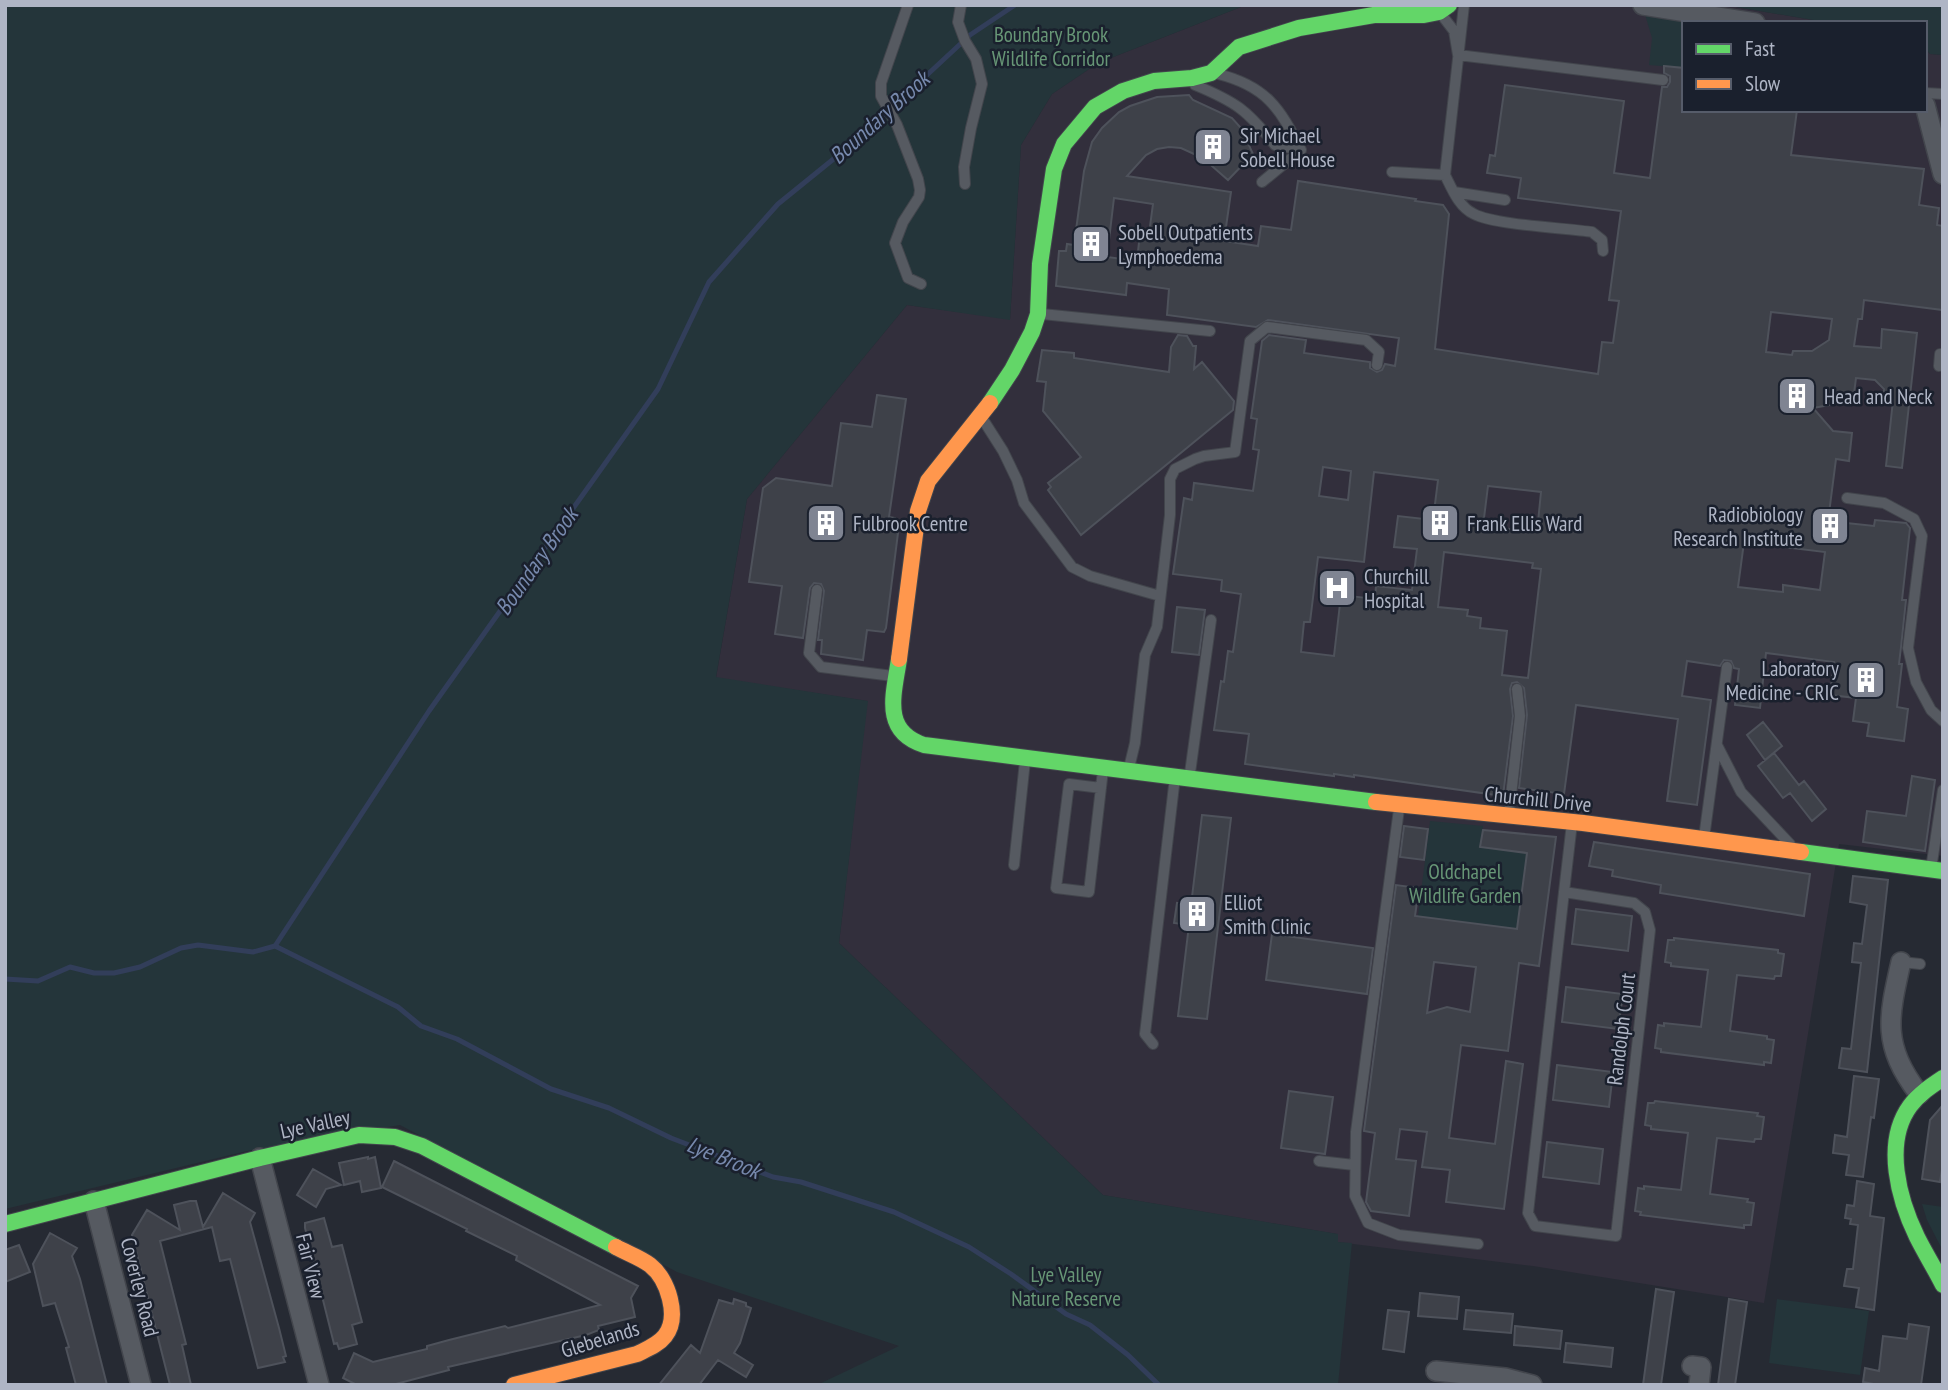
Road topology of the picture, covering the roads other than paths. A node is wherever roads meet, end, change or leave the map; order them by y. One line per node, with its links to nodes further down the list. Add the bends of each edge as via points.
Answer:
1 (908, 5): 21 (lane, via 883,75 882,98 918,179 919,197 895,243 908,278)
2 (961, 5): 17 (lane, via 958,22 982,84 964,167)
3 (1464, 5): 7 (lane)
4 (1643, 5): 6 (street)
5 (1444, 9): 7 (lane); 8 (street, via 1299,28 1239,47)
6 (1743, 21)
7 (1458, 55): 10 (lane); 15 (lane)
8 (1211, 73): 9 (street); 12 (lane, via 1253,87 1276,106)
9 (1192, 78): 12 (lane, via 1195,85 1250,114 1275,145); 22 (street, via 1154,81 1123,91 1095,107 1064,145 1049,199)
10 (1663, 80)
11 (1929, 101): 13 (street)
12 (1301, 150): 16 (lane)
13 (1942, 170)
14 (1392, 172): 15 (lane)
15 (1445, 175): 18 (lane)
16 (1262, 182)
17 (965, 184)
18 (1454, 192): 19 (lane); 20 (lane, via 1473,214 1490,219 1592,232 1602,240)
19 (1505, 200)
20 (1603, 251)
21 (921, 284)
22 (1038, 314): 23 (lane); 27 (street, Churchill Drive, via 1012,370)
23 (1210, 331)
24 (1943, 354): 26 (lane)
25 (1377, 365): 30 (lane, via 1379,352 1366,340 1267,327 1250,341 1235,452 1195,459 1175,469 1170,479)
26 (1939, 366)
27 (981, 417): 30 (lane, via 1003,451 1024,503 1072,567); 33 (street, Churchill Drive, via 928,481 918,511)
28 (1847, 498): 35 (lane, via 1884,503 1914,519 1922,536 1908,648 1916,682 1931,710)
29 (817, 590): 33 (lane, via 809,653 814,661 821,667)
30 (1160, 596): 39 (lane, via 1157,627 1145,655)
31 (1211, 620): 40 (lane)
32 (1727, 667): 36 (lane)
33 (897, 676): 37 (street, Churchill Drive, via 892,712 899,731 914,743)
34 (1517, 689): 44 (lane, via 1520,716)
35 (1943, 721)
36 (1717, 744): 46 (lane); 47 (lane, via 1741,792)
37 (1025, 757): 38 (street, Churchill Drive); 48 (lane)
38 (1104, 766): 39 (street, Churchill Drive); 41 (lane)
39 (1129, 769): 40 (street, Churchill Drive)
40 (1182, 777): 43 (street, Churchill Drive); 52 (lane, via 1145,1034)
41 (1101, 788): 41 (lane, via 1089,891 1056,888 1069,785)
42 (1943, 790): 49 (lane)
43 (1399, 805): 44 (street, Churchill Drive); 57 (lane)
44 (1508, 817): 45 (street, Churchill Drive)
45 (1580, 821): 46 (street, Churchill Drive, via 1639,826); 50 (lane)
46 (1704, 839): 47 (street, Churchill Drive)
47 (1799, 853): 49 (street, Churchill Drive)
48 (1014, 865)
49 (1937, 870)
50 (1564, 892): 50 (lane, Randolph Court, via 1634,903 1645,912 1650,930 1616,1236 1535,1226 1528,1213)
51 (1911, 963): 54 (street, via 1893,1000 1890,1032 1901,1066)
52 (1153, 1044)
53 (1943, 1078): 54 (street)
54 (1920, 1094): 61 (street, via 1898,1130 1896,1168 1907,1212)
55 (260, 1158): 58 (street, Lye Valley); 62 (street, Lye Valley, via 359,1135 395,1137 422,1146 650,1265 664,1282); 66 (street, Fair View)
56 (1319, 1161): 57 (lane)
57 (1354, 1165): 60 (lane, via 1355,1196 1368,1223 1399,1235)
58 (94, 1201): 59 (street, Lye Valley); 65 (street, Coverley Road)
59 (5, 1224)
60 (1478, 1244)
61 (1942, 1283)
62 (670, 1305): 67 (street, Glebelands, via 667,1334 653,1346)
63 (1692, 1366): 69 (street, via 1701,1367)
64 (1436, 1371): 68 (street)
65 (141, 1385)
66 (318, 1385)
67 (514, 1385)
68 (1532, 1385)
69 (1699, 1385)

